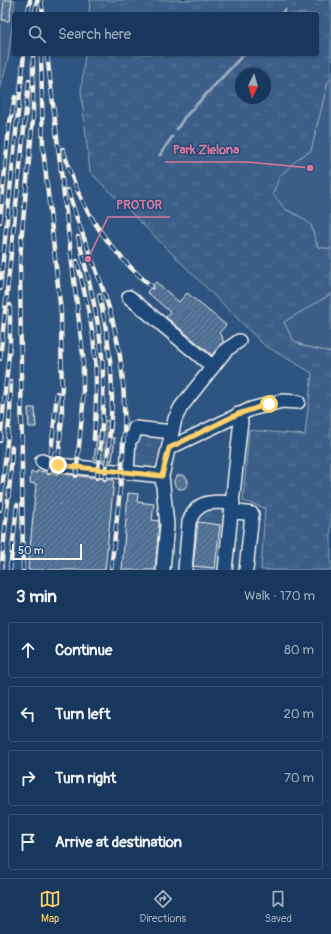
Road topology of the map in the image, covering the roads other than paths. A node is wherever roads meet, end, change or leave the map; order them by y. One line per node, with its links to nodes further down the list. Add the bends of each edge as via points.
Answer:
1 (129, 297): 3 (lane)
2 (239, 341): 3 (lane, via 226,350)
3 (213, 367): 6 (lane, via 181,407)
4 (298, 402): 5 (lane, via 282,401)
5 (238, 414): 7 (lane); 11 (lane, via 240,428)
6 (172, 432): 7 (lane); 9 (lane, via 135,428 130,440)
7 (169, 448): 10 (lane)
8 (42, 461): 9 (lane)
9 (127, 472): 10 (lane)
10 (162, 476): 12 (lane, via 167,525)
11 (232, 507): 13 (lane, via 213,502 196,510 190,522); 14 (lane); 15 (lane, via 252,514)
12 (163, 570)
13 (185, 570)
14 (226, 570)
15 (246, 570)

